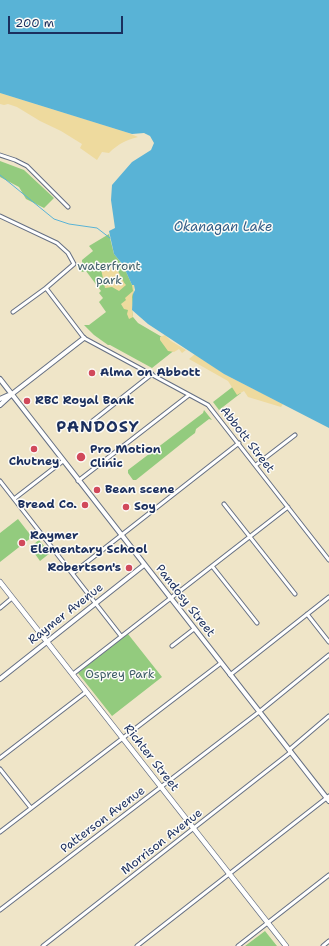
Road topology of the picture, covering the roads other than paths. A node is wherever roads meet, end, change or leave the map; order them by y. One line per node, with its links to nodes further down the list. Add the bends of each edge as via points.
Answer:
1 (0, 155): 2 (street, via 27,166)
2 (68, 207)
3 (0, 216): 4 (street, via 57,242 68,253 74,264)
4 (46, 288): 5 (street); 6 (street)
5 (13, 312)
6 (84, 338): 7 (street, Abbott Street); 9 (street)
7 (152, 374): 10 (street, Abbott Street); 13 (street)
8 (0, 379): 9 (street, Pandosy Street)
9 (12, 394): 11 (street); 12 (street); 16 (street, Pandosy Street)
10 (189, 395): 15 (street, Abbott Street, via 208,405); 19 (street)
11 (0, 399)
12 (0, 405)
13 (90, 423)
14 (295, 435): 17 (street)
15 (239, 443): 17 (street, Abbott Street); 23 (street)
16 (63, 461): 19 (street, Pandosy Street); 20 (street)
17 (256, 465): 22 (street, Abbott Street)
18 (0, 481): 20 (street)
19 (78, 481): 23 (street, Pandosy Street)
20 (14, 498): 28 (street)
21 (224, 504): 24 (street)
22 (288, 507): 24 (street); 25 (street, Abbott Street)
23 (121, 536): 26 (street, Pandosy Street); 28 (street)
24 (250, 537): 27 (street); 30 (street)
25 (329, 560)
26 (144, 565): 33 (street, Pandosy Street); 34 (street, Raymer Avenue)
27 (212, 566): 33 (street); 37 (street)
28 (73, 574): 34 (street)
29 (0, 582): 32 (main road, Richter Street)
30 (295, 594)
31 (329, 597): 36 (street)
32 (12, 598): 35 (street); 40 (main road, Richter Street)
33 (170, 598): 38 (street, Pandosy Street); 39 (street)
34 (96, 603): 39 (street); 40 (street, Raymer Avenue)
35 (0, 608)
36 (307, 614): 41 (street); 46 (street)
37 (257, 623)
38 (194, 629): 42 (street); 44 (street, Pandosy Street)
39 (121, 636): 45 (street)
40 (47, 642): 45 (main road, Richter Street); 47 (street, Raymer Avenue)
41 (329, 642)
42 (172, 646)
43 (329, 655): 49 (street, Patterson Avenue)
44 (221, 663): 46 (street, Pandosy Street); 51 (street)
45 (73, 674): 48 (main road, Richter Street)
46 (230, 675): 49 (street, Pandosy Street)
47 (0, 679)
48 (86, 692): 51 (main road, Richter Street); 53 (street)
49 (259, 712): 52 (street, Pandosy Street); 55 (street, Patterson Avenue)
50 (329, 716): 52 (street, Morrison Avenue)
51 (122, 738): 55 (main road, Richter Street); 57 (street)
52 (290, 751): 56 (street, Pandosy Street); 58 (street, Morrison Avenue)
53 (0, 758)
54 (0, 769): 57 (street)
55 (161, 787): 58 (main road, Richter Street); 62 (street, Patterson Avenue)
56 (328, 798): 60 (street)
57 (31, 808): 59 (street)
58 (194, 829): 60 (main road, Richter Street); 65 (street, Morrison Avenue)
59 (0, 832)
60 (229, 874): 63 (main road, Richter Street); 66 (street)
61 (329, 875): 63 (street)
62 (0, 910)
63 (268, 922): 67 (street); 68 (main road, Richter Street)
64 (329, 941): 69 (street)
65 (43, 946)
66 (137, 946)
67 (238, 946)
68 (286, 946)
69 (323, 946)

